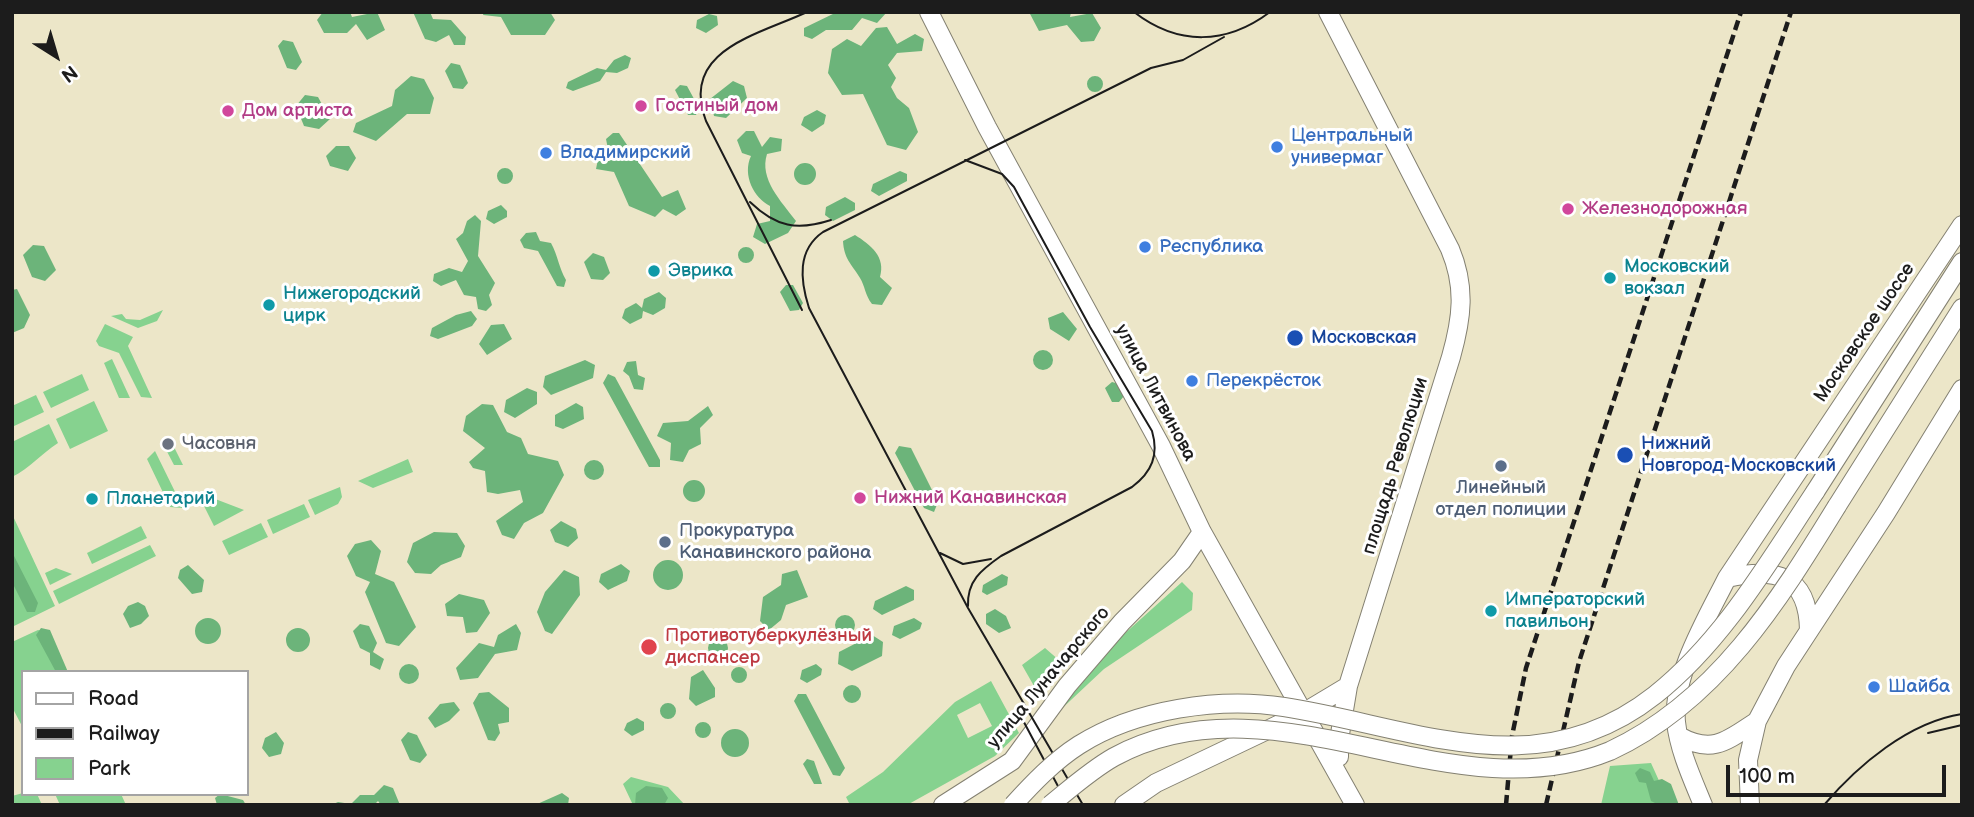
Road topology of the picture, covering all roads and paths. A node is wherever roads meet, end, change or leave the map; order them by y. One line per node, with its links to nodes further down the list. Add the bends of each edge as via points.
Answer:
1 (929, 12): 7 (main road, улица Литвинова, via 1161,446)
2 (1328, 12): 10 (main road, площадь Революции, via 1450,249 1462,288 1461,320 1451,357)
3 (1962, 225): 8 (main road, Московское шоссе)
4 (1962, 262): 16 (main road, bridge, via 1737,610 1655,695 1599,727 1531,746 1457,744 1280,706 1215,705 1157,714 1080,744 1044,772)
5 (1962, 308): 17 (main road, bridge, via 1756,631 1671,713 1609,752 1546,772 1514,774 1436,766 1303,735 1192,731 1114,757)
6 (1962, 389): 9 (main road)
7 (1202, 532): 11 (main road, улица Литвинова); 15 (main road, улица Луначарского, via 1182,561 1066,687 1012,761)
8 (1727, 578): 9 (main road, via 1771,572 1785,578 1801,590 1809,608); 13 (main road, Московское шоссе, via 1685,671 1676,719)
9 (1809, 630): 12 (main road)
10 (1348, 686): 11 (main road); 14 (main road, площадь Революции, via 1339,740)
11 (1303, 713): 14 (main road, улица Литвинова); 18 (main road, via 1156,783)
12 (1756, 721): 13 (main road, via 1728,741 1709,746); 20 (main road, via 1748,760)
13 (1679, 736): 19 (main road, Московское шоссе)
14 (1352, 798)
15 (943, 805)
16 (1013, 805)
17 (1050, 805)
18 (1124, 805)
19 (1703, 805)
20 (1749, 805)

